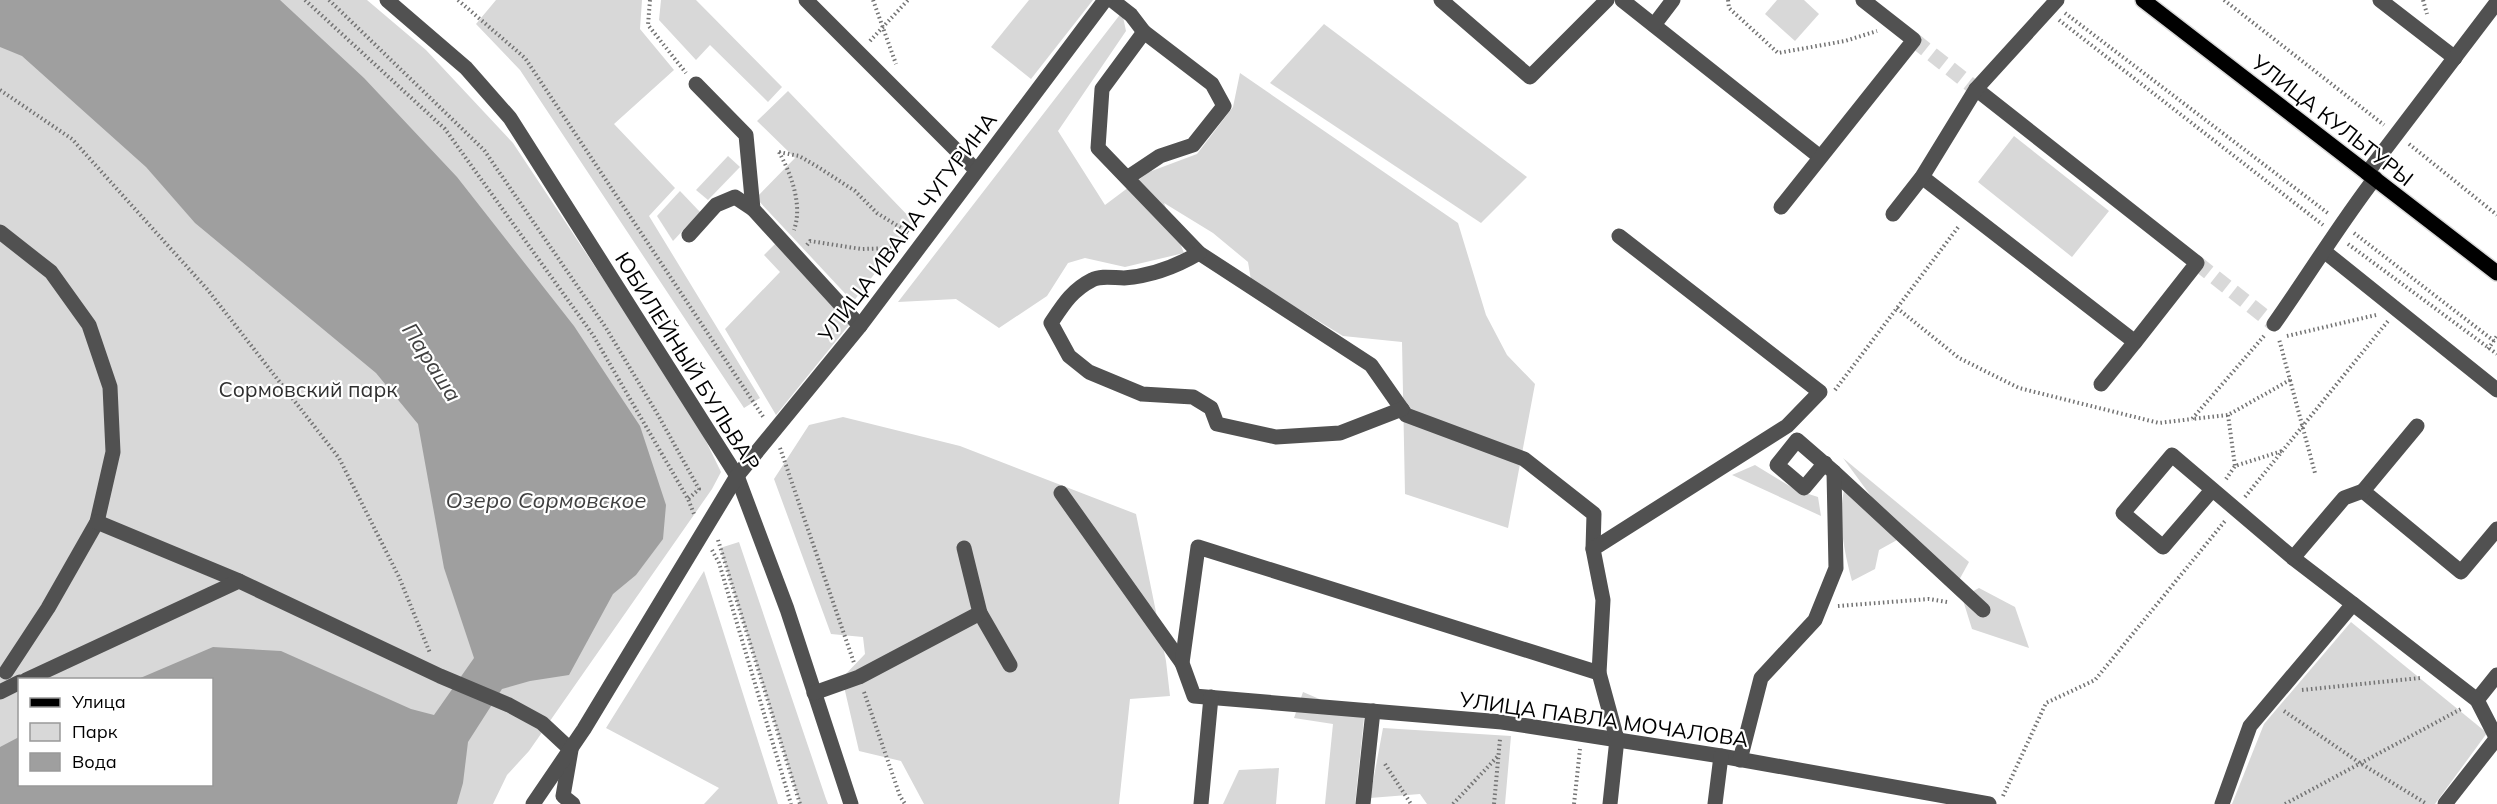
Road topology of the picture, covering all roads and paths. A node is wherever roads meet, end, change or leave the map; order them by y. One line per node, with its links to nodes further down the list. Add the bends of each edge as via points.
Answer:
1 (305, 0): 79 (path, via 445,129 593,335)
2 (329, 0): 75 (path, via 484,150 606,328)
3 (387, 0): 73 (street, ЮБИЛЕЙНЫЙ БУЛЬВАР, via 466,68 510,118)
4 (458, 0): 69 (path, via 525,58)
5 (650, 0): 29 (path, via 648,25)
6 (806, 0): 26 (street)
7 (873, 0): 24 (path)
8 (908, 0): 24 (path)
9 (1105, 0): 34 (street, УЛИЦА ИВАНА ЧУГУРИНА)
10 (1112, 0): 25 (street)
11 (1441, 0): 12 (street, via 1530,77)
12 (1607, 0)
13 (1622, 0): 22 (street)
14 (1673, 0): 22 (street)
15 (1728, 0): 23 (path, via 1729,8 1778,53)
16 (1863, 0): 23 (street)
17 (2144, 0): 35 (main road, УЛИЦА КУЛЬТУРЫ)
18 (2224, 0): 32 (path)
19 (2380, 0): 27 (street)
20 (2497, 2): 27 (street)
21 (2053, 5): 30 (street); 43 (path); 43 (path)
22 (1654, 25): 33 (street)
23 (1895, 25): 33 (street, via 1914,40)
24 (883, 27): 26 (path); 28 (path)
25 (1144, 32): 37 (street, via 1102,89 1098,148); 37 (street, via 1212,84 1224,106 1193,145 1160,156)
26 (859, 53): 34 (street)
27 (2455, 58): 32 (street)
28 (899, 71)
29 (696, 84): 39 (street, via 746,135)
30 (1976, 89): 36 (street); 57 (street, via 2197,263)
31 (0, 90): 99 (path, via 72,139 207,289 339,458 399,577)
32 (2396, 134): 35 (street); 42 (path)
33 (1820, 158): 38 (street)
34 (976, 170): 47 (street, УЛИЦА ИВАНА ЧУГУРИНА)
35 (2371, 176): 43 (street); 51 (main road, УЛИЦА КУЛЬТУРЫ)
36 (1922, 177): 40 (street); 41 (street)
37 (1127, 178): 50 (street)
38 (1781, 207)
39 (753, 209): 45 (street, via 735,197 716,205); 48 (street)
40 (1968, 213): 52 (path); 57 (street)
41 (1893, 214)
42 (2497, 215)
43 (2337, 228): 49 (street); 56 (path); 58 (path)
44 (0, 232): 81 (street, via 51,272 89,325 110,387 113,452)
45 (689, 235)
46 (1619, 236): 85 (street, via 1820,392 1787,426)
47 (924, 242): 48 (path, via 889,250 810,241); 48 (path, via 877,213 855,191 818,167 799,156 779,152 793,182 796,205); 54 (street, УЛИЦА ИВАНА ЧУГУРИНА)
48 (791, 251): 54 (street)
49 (2325, 252): 53 (street); 55 (street)
50 (1199, 253): 64 (street, via 1371,365); 64 (street, via 1156,271 1126,278 1094,278 1070,294 1051,323 1069,356 1089,372 1142,394 1193,398 1211,408 1216,424 1276,437 1340,432)
51 (2497, 273)
52 (1897, 308): 63 (path); 66 (path, via 1959,358 2019,388 2159,423)
53 (2397, 310): 55 (path, via 2322,329); 62 (street); 67 (path)
54 (860, 326): 69 (street, УЛИЦА ИВАНА ЧУГУРИНА)
55 (2276, 331): 60 (path); 66 (path)
56 (2495, 339): 58 (path)
57 (2134, 342): 61 (street)
58 (2488, 349): 59 (path)
59 (2497, 354)
60 (2290, 380): 65 (path); 67 (path)
61 (2101, 384)
62 (2497, 390)
63 (1833, 392)
64 (1402, 409): 85 (street, via 1406,415 1524,459 1594,514)
65 (2228, 416): 66 (path); 71 (path)
66 (2192, 419)
67 (2302, 426): 70 (path); 72 (path)
68 (2417, 426): 77 (street)
69 (774, 432): 73 (street, УЛИЦА ИВАНА ЧУГУРИНА); 100 (path)
70 (2283, 450): 71 (path); 80 (path)
71 (2235, 466): 74 (path)
72 (2315, 473)
73 (737, 476): 82 (street, УЛИЦА ИВАНА ЧУГУРИНА); 105 (street, ЮБИЛЕЙНЫЙ БУЛЬВАР)
74 (2225, 479)
75 (699, 489): 79 (path); 82 (path, via 707,504)
76 (2212, 489): 76 (street, via 2172,456 2123,513 2163,547); 80 (street)
77 (2363, 490): 83 (street, via 2461,572); 86 (street, via 2344,498)
78 (1061, 493): 93 (street)
79 (688, 499): 82 (path)
80 (2235, 509): 86 (street); 135 (path, via 2095,680 2046,703)
81 (97, 522): 87 (street); 95 (street)
82 (707, 527): 115 (street, УЛИЦА ИВАНА ЧУГУРИНА); 122 (path); 123 (path)
83 (2497, 529)
84 (964, 548): 92 (street)
85 (1593, 549): 96 (street, via 1604,600)
86 (2293, 558): 89 (street)
87 (239, 582): 99 (street); 101 (street)
88 (1948, 602): 90 (path, via 1929,599)
89 (2352, 604): 97 (street); 136 (street, via 2250,726)
90 (1820, 608): 91 (street, via 1836,568 1829,467); 118 (street, via 1815,620 1761,678)
91 (1983, 610)
92 (980, 613): 94 (street); 100 (street)
93 (1182, 663): 96 (street, via 1198,547); 106 (street, via 1194,696)
94 (1010, 665)
95 (6, 672)
96 (1599, 673): 112 (street)
97 (2445, 675): 103 (path); 107 (street)
98 (2497, 675): 107 (street)
99 (440, 676): 115 (street, via 542,723)
100 (859, 677): 105 (street); 125 (path)
101 (30, 678)
102 (18, 683): 104 (street)
103 (2292, 691)
104 (0, 692)
105 (814, 693): 124 (street, ЮБИЛЕЙНЫЙ БУЛЬВАР)
106 (1211, 698): 109 (street, УЛИЦА ПАВЛА МОЧАЛОВА); 126 (street)
107 (2477, 700): 113 (street); 119 (path)
108 (2279, 707): 119 (path)
109 (1373, 711): 110 (street, УЛИЦА ПАВЛА МОЧАЛОВА); 114 (street)
110 (1502, 722): 111 (street, УЛИЦА ПАВЛА МОЧАЛОВА); 116 (path)
111 (1581, 734): 112 (street, УЛИЦА ПАВЛА МОЧАЛОВА); 131 (path)
112 (1617, 739): 117 (street, УЛИЦА ПАВЛА МОЧАЛОВА); 132 (street)
113 (2497, 739): 139 (street)
114 (1370, 741): 127 (street); 128 (path)
115 (571, 750): 120 (street, УЛИЦА ИВАНА ЧУГУРИНА); 121 (street, via 563,796)
116 (1499, 756): 129 (path); 130 (path)
117 (1721, 756): 118 (street, УЛИЦА ПАВЛА МОЧАЛОВА); 133 (street)
118 (1740, 760): 134 (street, УЛИЦА ПАВЛА МОЧАЛОВА)
119 (2360, 763): 137 (path); 138 (path)
120 (534, 804)
121 (573, 804)
122 (791, 804)
123 (800, 804)
124 (851, 804)
125 (905, 804)
126 (1201, 804)
127 (1363, 804)
128 (1411, 804)
129 (1453, 804)
130 (1494, 804)
131 (1574, 804)
132 (1610, 804)
133 (1715, 804)
134 (1989, 804)
135 (2000, 804)
136 (2222, 804)
137 (2285, 804)
138 (2427, 804)
139 (2445, 804)

